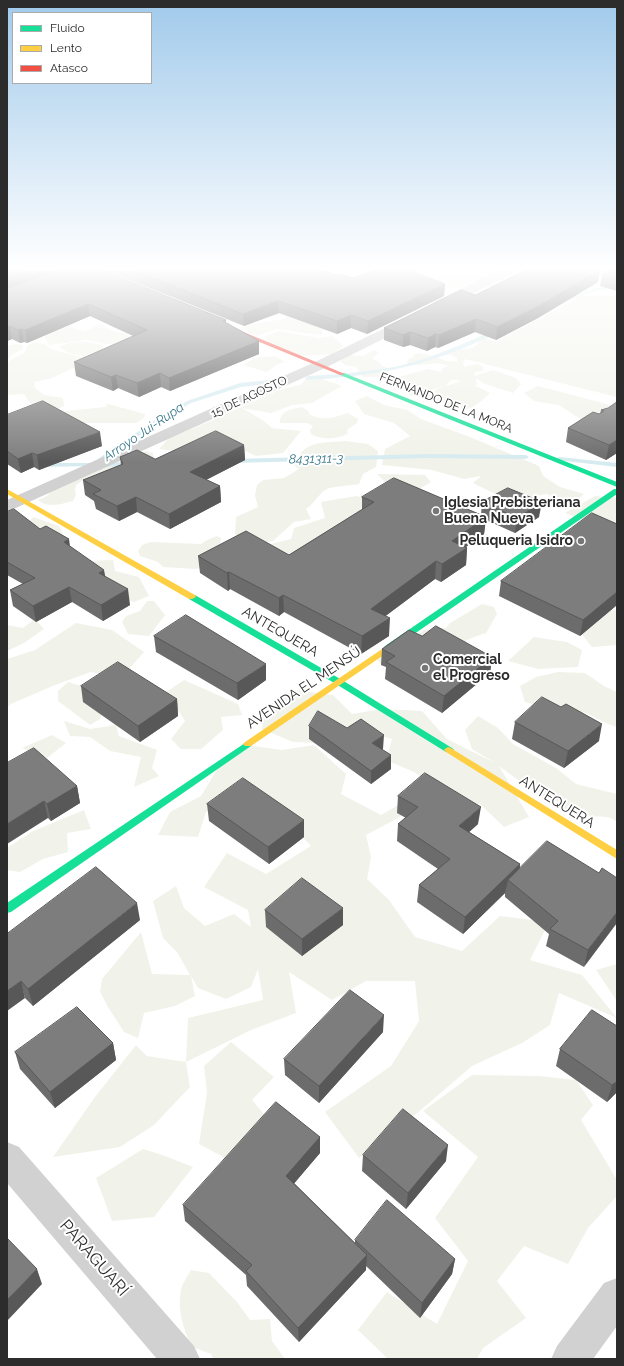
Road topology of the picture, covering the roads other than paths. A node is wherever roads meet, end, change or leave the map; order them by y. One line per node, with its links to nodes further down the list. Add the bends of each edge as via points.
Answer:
1 (244, 334): 3 (street, FERNANDO DE LA MORA)
2 (381, 334): 3 (street, 15 DE AGOSTO)
3 (320, 364): 4 (street, FERNANDO DE LA MORA); 7 (street, 15 DE AGOSTO)
4 (617, 485)
5 (7, 491): 7 (street, ANTEQUERA)
6 (617, 491): 9 (street, AVENIDA EL MENSÚ)
7 (22, 500): 8 (street, 15 DE AGOSTO); 9 (street, ANTEQUERA)
8 (7, 507)
9 (338, 682): 10 (street, ANTEQUERA); 11 (street, AVENIDA EL MENSÚ)
10 (617, 855)
11 (7, 909)
12 (7, 1158): 14 (street, PARAGUARÍ)
13 (617, 1296): 15 (street)
14 (181, 1359)
15 (570, 1359)

